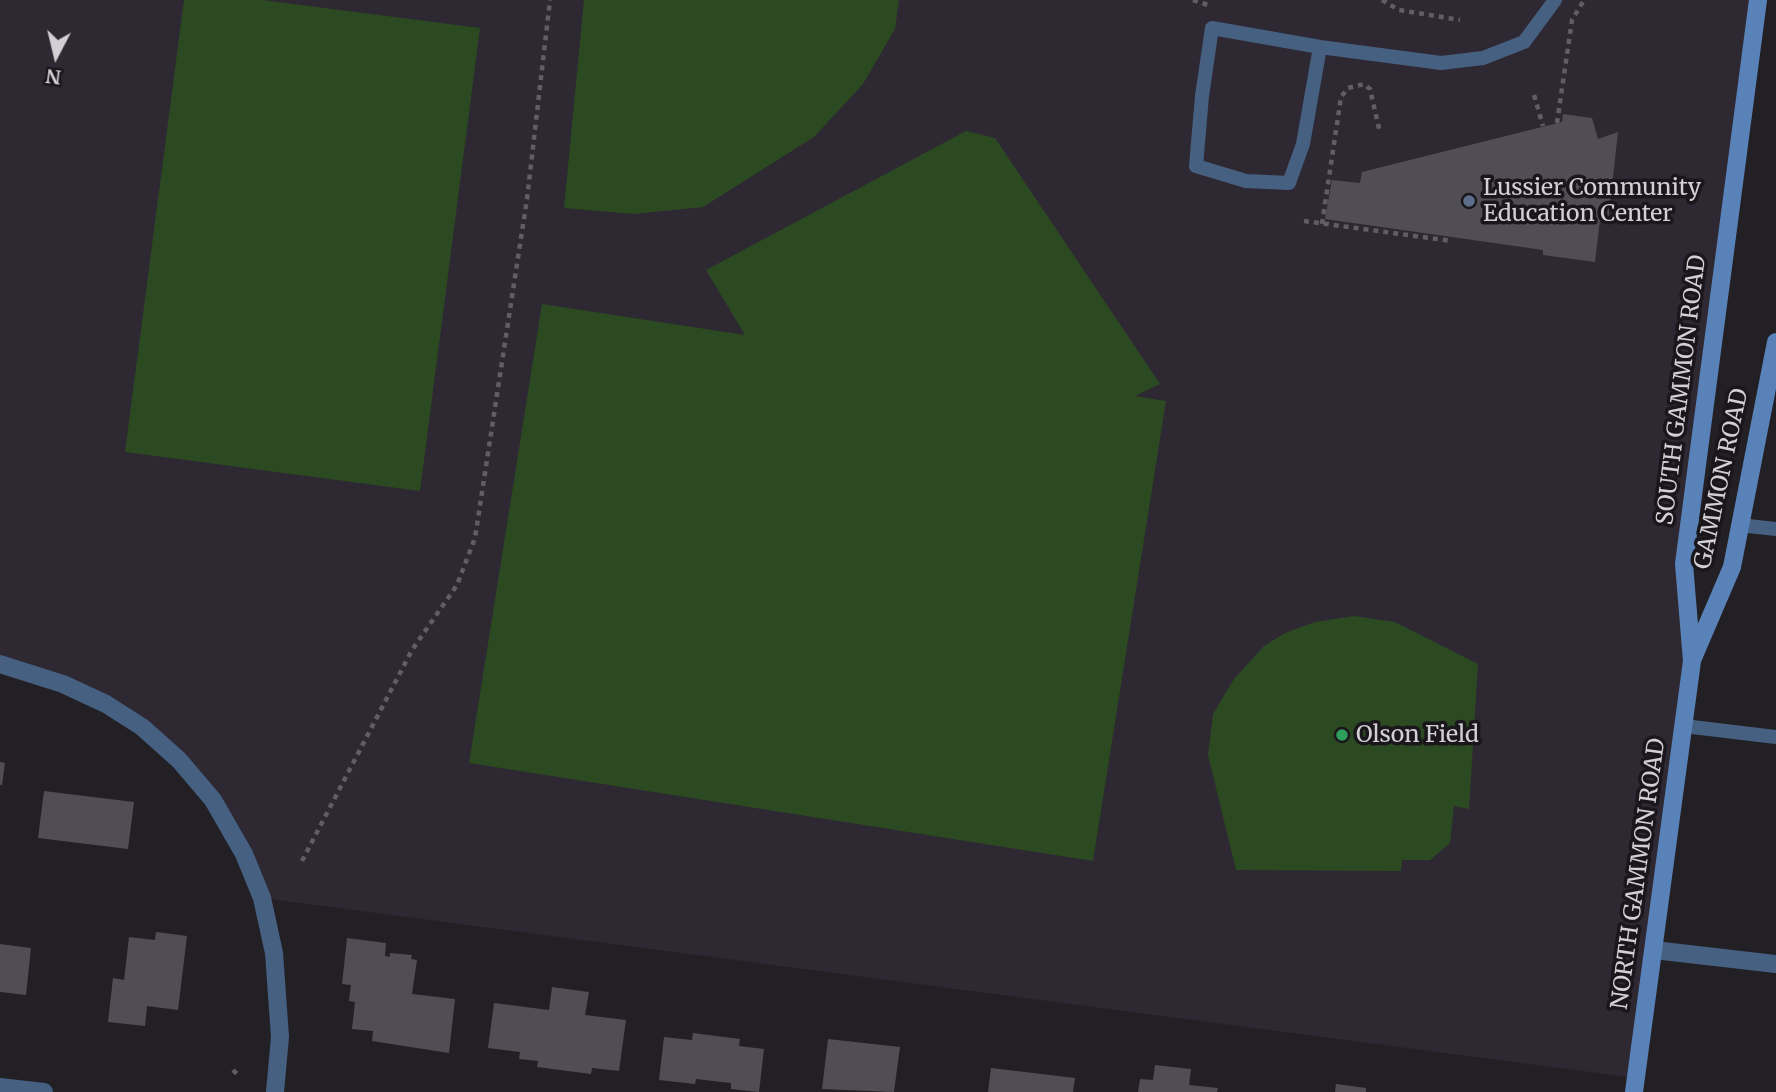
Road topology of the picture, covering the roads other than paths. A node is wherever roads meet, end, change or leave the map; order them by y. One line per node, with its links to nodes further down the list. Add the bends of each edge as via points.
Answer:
1 (1555, 0): 3 (lane, via 1524,42 1483,58 1441,63)
2 (1758, 0): 7 (main road, SOUTH GAMMON ROAD, via 1684,564)
3 (1320, 47): 3 (lane, via 1212,28 1196,166 1247,181 1289,183 1303,144)
4 (1776, 342): 5 (main road, GAMMON ROAD)
5 (1739, 525): 6 (lane); 7 (main road, GAMMON ROAD, via 1732,567)
6 (1776, 529)
7 (1692, 662): 9 (main road, NORTH GAMMON ROAD)
8 (0, 664): 15 (street, via 63,684 115,709 179,760 213,800 244,854 262,898 274,953 279,1037)
9 (1684, 726): 10 (lane); 11 (main road, NORTH GAMMON ROAD)
10 (1776, 737)
11 (1654, 950): 12 (street); 16 (main road, NORTH GAMMON ROAD)
12 (1776, 964)
13 (0, 1087): 14 (street)
14 (44, 1092)
15 (275, 1092)
16 (1634, 1092)

